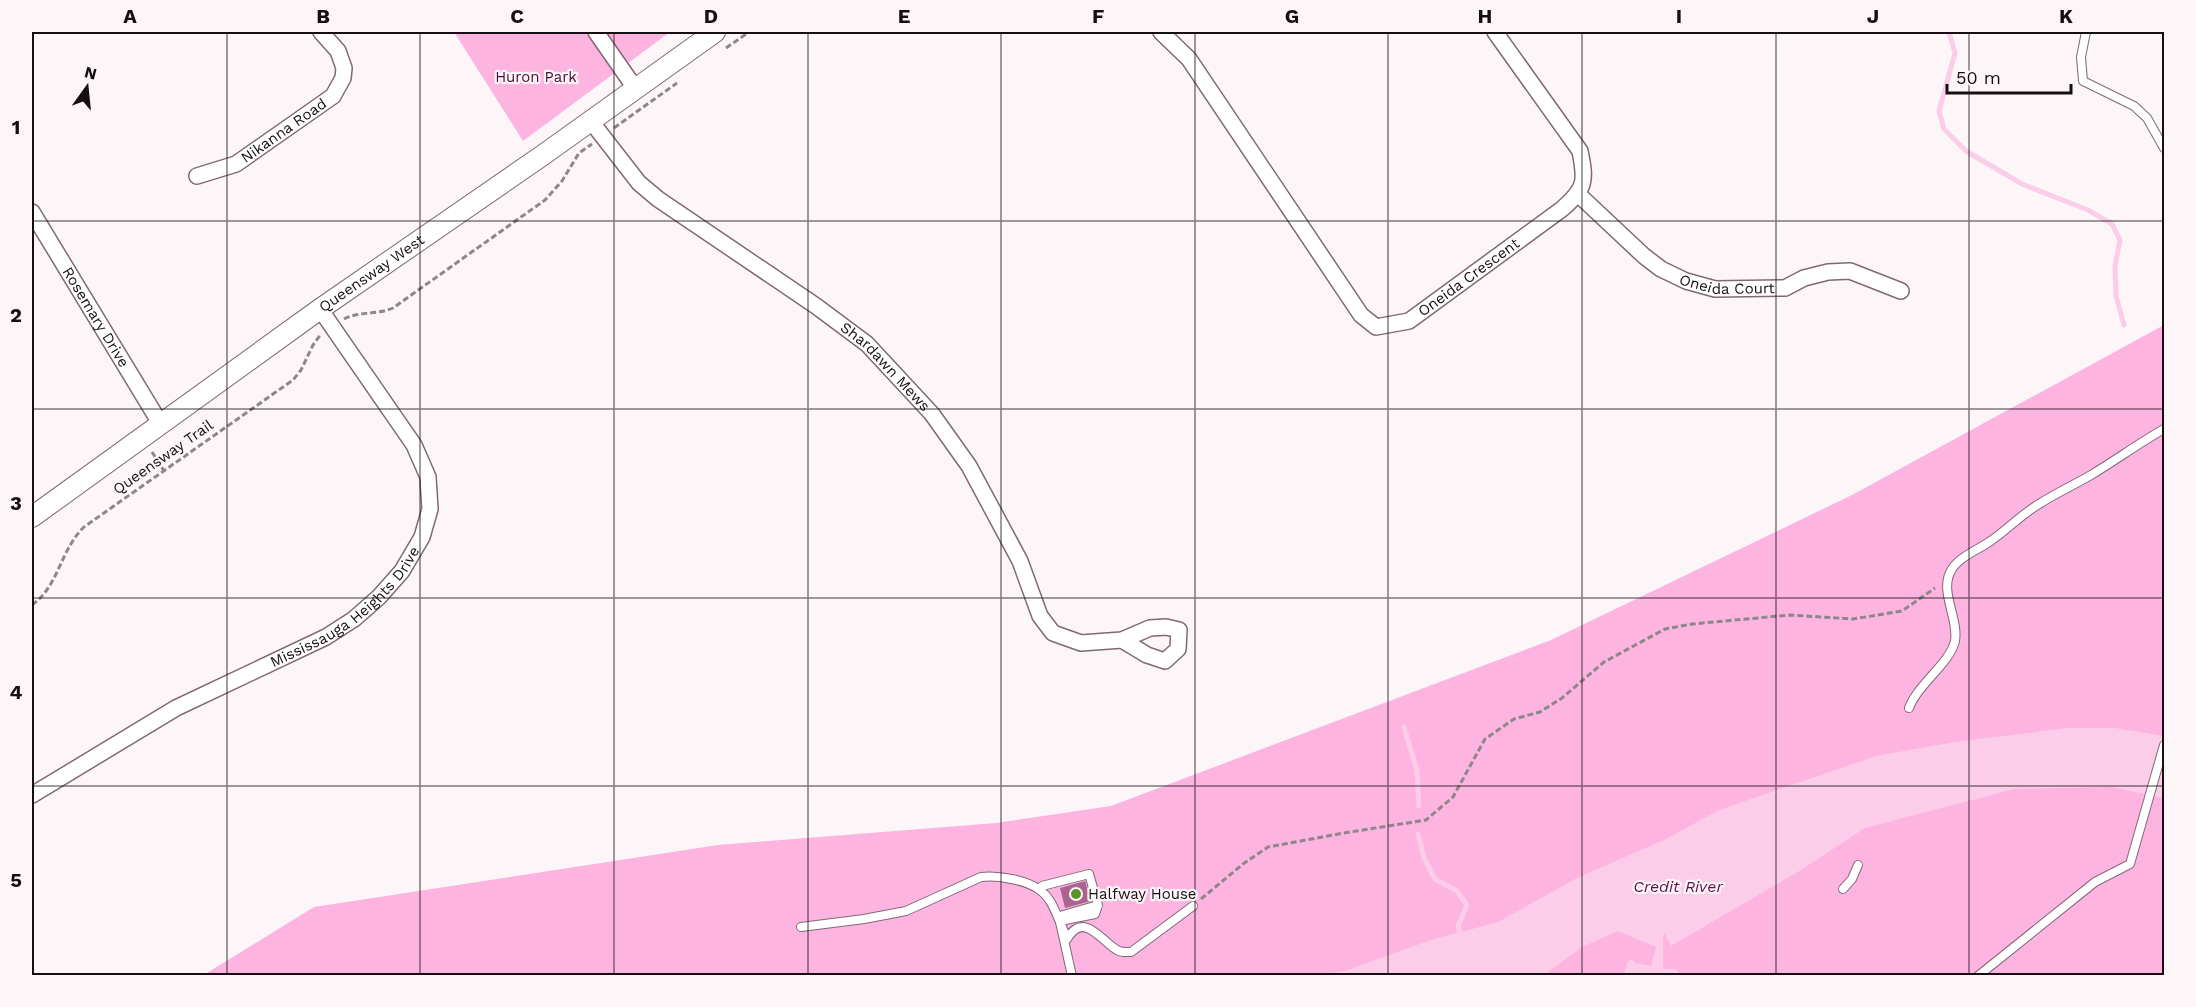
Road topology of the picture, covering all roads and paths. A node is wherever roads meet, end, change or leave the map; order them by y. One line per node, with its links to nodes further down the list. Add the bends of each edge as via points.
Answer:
1 (321, 32): 15 (street, Nikanna Road, via 338,51 344,68 344,78 333,96 236,164)
2 (596, 32): 10 (street)
3 (715, 32): 10 (street, Queensway West)
4 (749, 32): 8 (path)
5 (1161, 32): 16 (street, Oneida Crescent, via 1189,59 1361,315 1376,327 1409,321)
6 (1495, 32): 16 (street, via 1580,151 1583,175)
7 (2086, 32): 14 (lane, via 2081,57 2083,81 2134,106 2147,118)
8 (723, 50)
9 (685, 78): 12 (path)
10 (635, 88): 11 (street, Queensway West)
11 (590, 120): 19 (street, Queensway West); 29 (street, Shardawn Mews, via 639,183 867,344 932,414 969,466 1020,561 1040,616 1053,633 1081,643)
12 (611, 131)
13 (589, 146): 20 (path, via 579,153 545,200 393,308 374,314 354,314)
14 (2164, 148)
15 (197, 176)
16 (1579, 195): 18 (street, Oneida Court, via 1644,256 1686,281 1715,289 1785,288 1803,278 1850,271)
17 (32, 212): 22 (street, Rosemary Drive)
18 (1901, 291)
19 (321, 309): 22 (street, Queensway West); 32 (street, Mississauga Heights Drive, via 414,445 428,477 430,508 422,537 402,571 354,619 326,636 177,708)
20 (338, 322)
21 (318, 336): 25 (path, Queensway Trail, via 293,380)
22 (160, 423): 26 (street, Queensway West)
23 (2164, 429): 27 (lane, via 2039,504)
24 (148, 447): 25 (path)
25 (164, 471): 28 (path, Queensway Trail, via 73,538 52,584)
26 (32, 517)
27 (1952, 568): 30 (lane, via 1948,588 1955,640); 36 (path, via 1941,583 1902,611 1853,619 1790,615 1665,629 1604,662 1540,712 1514,719 1485,739 1453,797 1426,820 1268,848 1242,864)
28 (32, 606)
29 (1122, 640)
30 (1909, 708)
31 (2164, 745): 41 (lane, via 2130,864 2095,882)
32 (32, 795)
33 (1858, 865): 34 (lane)
34 (1843, 889)
35 (1040, 890): 37 (lane, via 1042,886 1089,874 1098,905 1063,915 1065,920 1095,914); 38 (lane, via 1052,903); 39 (lane, via 1000,877 981,878 906,911)
36 (1193, 906): 38 (lane, via 1131,952 1116,950 1089,928 1078,927 1067,939)
37 (1097, 908)
38 (1060, 922): 40 (lane)
39 (801, 927)
40 (1071, 971)
41 (1977, 975)

